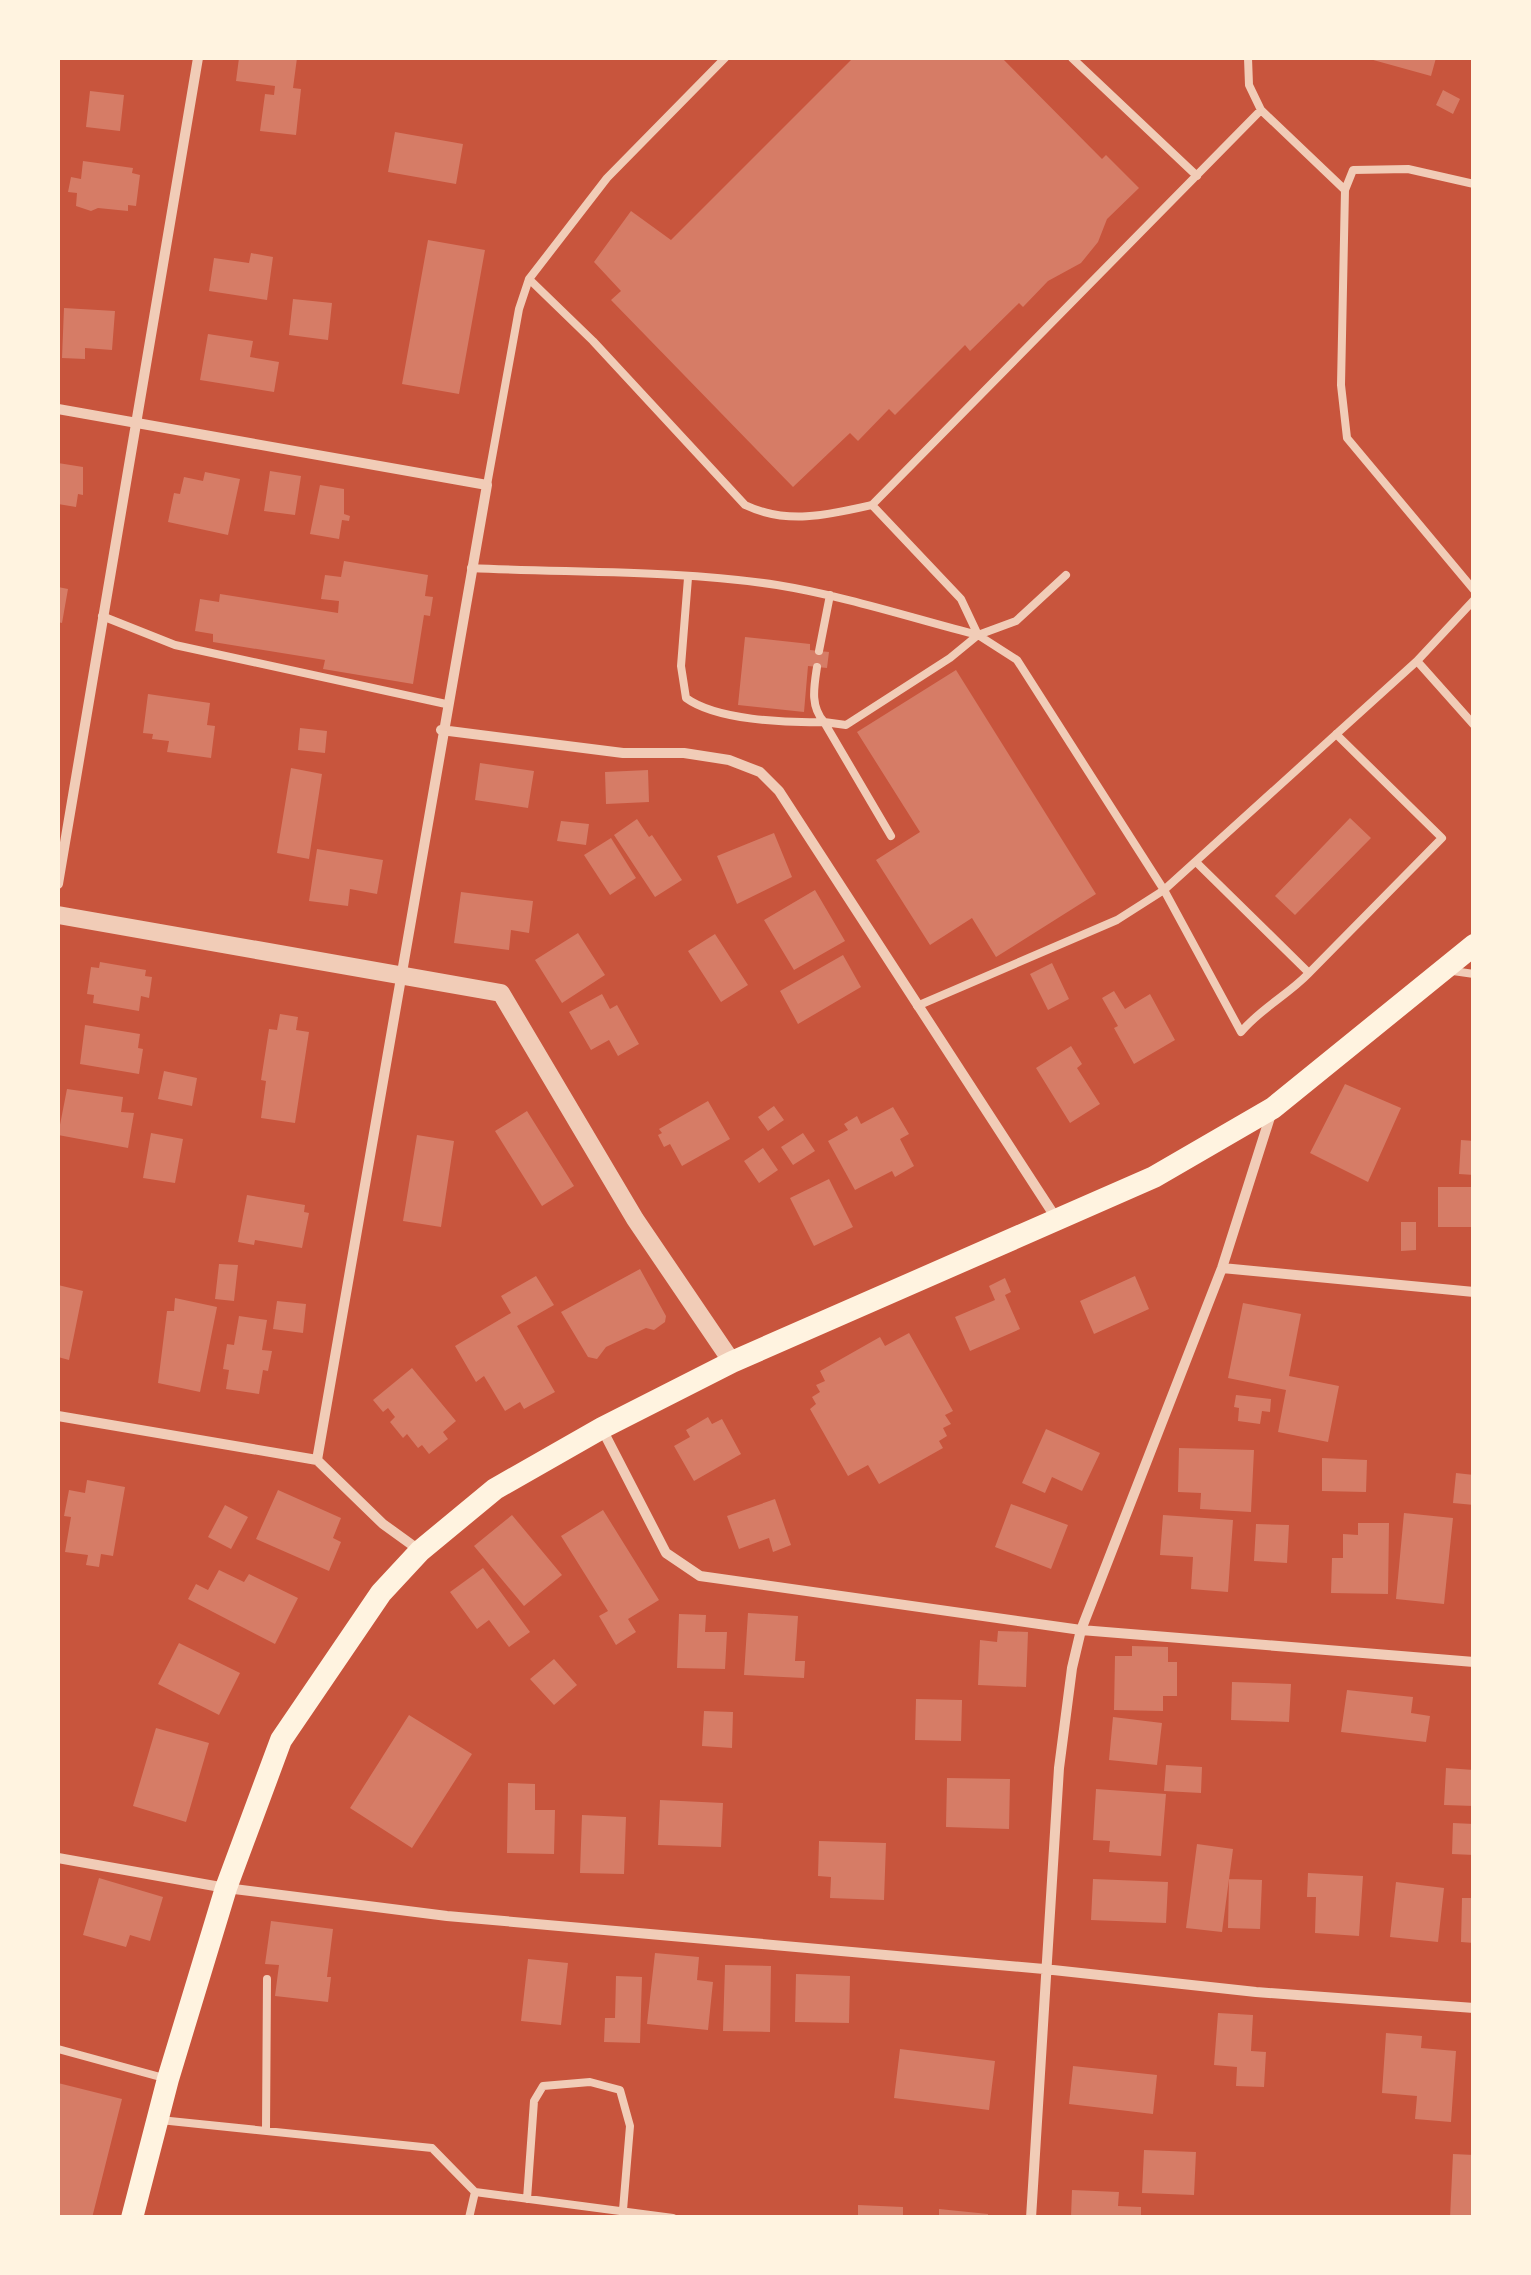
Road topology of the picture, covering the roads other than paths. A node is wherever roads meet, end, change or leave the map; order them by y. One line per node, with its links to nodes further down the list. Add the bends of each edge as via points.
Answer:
1 (198, 58): 11 (street)
2 (725, 58): 9 (lane, via 608,178)
3 (1072, 58): 6 (lane)
4 (1248, 58): 5 (lane, via 1249,85)
5 (1261, 110): 6 (lane); 8 (lane)
6 (1197, 176): 13 (lane)
7 (1474, 184): 8 (lane, via 1408,169 1354,170)
8 (1345, 190): 17 (lane, via 1340,368 1347,438)
9 (529, 279): 12 (lane); 13 (lane, via 745,505 803,518)
10 (58, 409): 11 (street)
11 (134, 421): 12 (street); 20 (street)
12 (487, 484): 14 (street)
13 (872, 505): 21 (lane, via 961,598)
14 (471, 568): 16 (lane); 25 (street)
15 (1066, 574): 21 (lane, via 1016,622)
16 (688, 578): 18 (lane); 26 (lane, via 680,666 686,698 712,712)
17 (1474, 590)
18 (830, 595): 21 (lane); 22 (lane)
19 (1474, 600): 23 (lane)
20 (102, 616): 25 (lane, via 175,646); 32 (street)
21 (978, 635): 26 (lane, via 846,725); 33 (lane, via 1017,660)
22 (819, 651)
23 (1416, 662): 27 (lane); 29 (lane)
24 (817, 667): 26 (lane, via 814,704)
25 (446, 704): 28 (street)
26 (824, 722): 30 (lane)
27 (1474, 725)
28 (442, 730): 39 (street); 40 (street, via 623,753 684,753 760,772)
29 (1336, 734): 31 (lane); 37 (lane, via 1442,838)
30 (891, 836)
31 (1196, 862): 33 (lane); 37 (lane)
32 (58, 884)
33 (1164, 890): 37 (lane, via 1241,1032); 40 (lane, via 1117,920)
34 (58, 915): 39 (street)
35 (1474, 945): 36 (main road)
36 (1444, 969): 38 (lane); 41 (main road)
37 (1309, 973)
38 (1474, 974)
39 (401, 977): 45 (street, via 500,993 635,1218); 48 (street)
40 (917, 1006): 42 (street)
41 (1273, 1108): 42 (main road, via 1154,1176); 43 (street)
42 (1057, 1219): 45 (main road)
43 (1222, 1268): 44 (street); 50 (street)
44 (1474, 1292)
45 (732, 1362): 47 (main road)
46 (58, 1416): 48 (street)
47 (602, 1428): 49 (main road, via 496,1489); 50 (street, via 666,1552 700,1576)
48 (317, 1460): 49 (street)
49 (420, 1551): 53 (main road, via 380,1593 281,1740)
50 (1081, 1630): 51 (street); 54 (street, via 1060,1768)
51 (1474, 1662)
52 (58, 1858): 53 (street)
53 (226, 1888): 54 (street, via 447,1916); 58 (main road)
54 (1044, 1969): 56 (street); 67 (street)
55 (267, 1979): 60 (lane)
56 (1474, 2008)
57 (58, 2049): 58 (lane)
58 (168, 2079): 59 (main road)
59 (158, 2120): 60 (lane); 64 (main road)
60 (266, 2131): 61 (lane, via 432,2148)
61 (475, 2192): 62 (lane); 65 (lane)
62 (527, 2199): 63 (lane); 63 (lane, via 534,2101 543,2086 590,2082 620,2090 630,2126)
63 (622, 2210): 66 (lane)
64 (132, 2218)
65 (469, 2218)
66 (674, 2218)
67 (1030, 2218)

